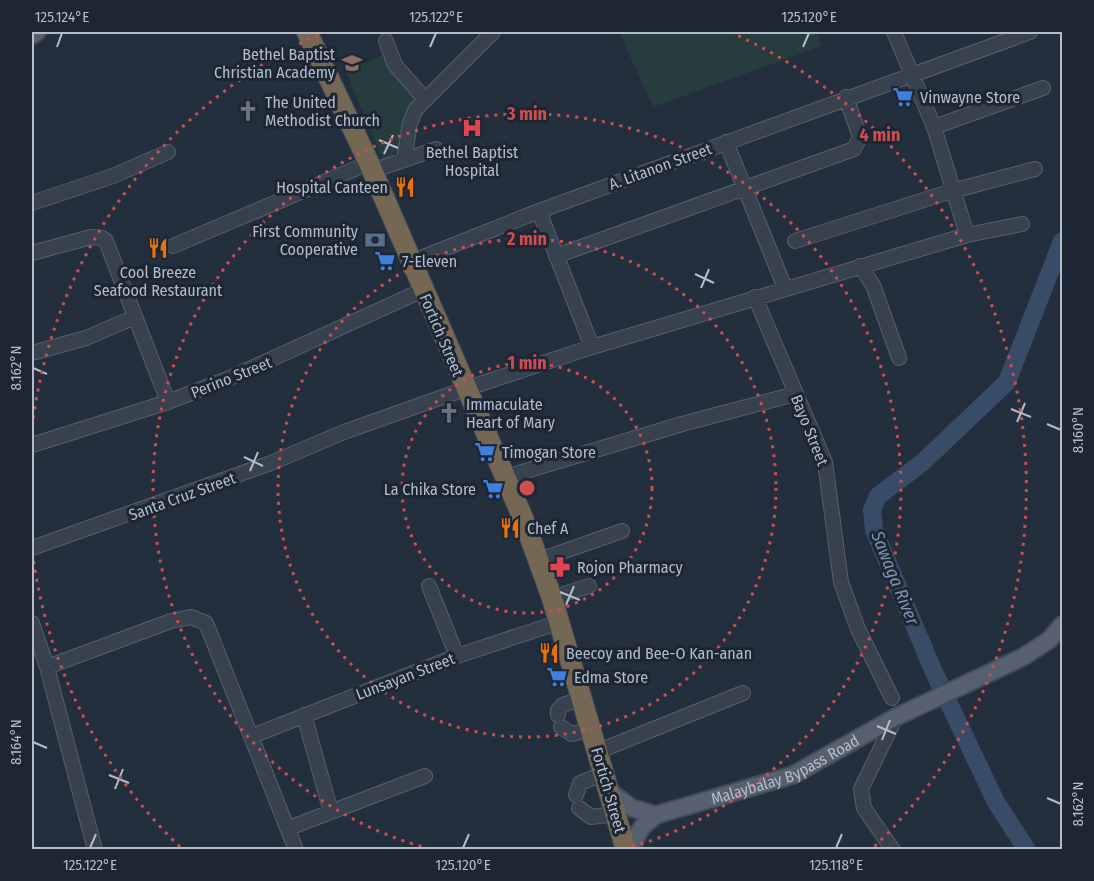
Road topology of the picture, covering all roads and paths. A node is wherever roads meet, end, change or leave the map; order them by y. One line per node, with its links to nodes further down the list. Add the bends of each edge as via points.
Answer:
1 (37, 32): 6 (main road)
2 (307, 32): 17 (highway, Fortich Street)
3 (493, 32): 11 (street)
4 (894, 32): 8 (street)
5 (1030, 32): 8 (street, A. Litanon Street)
6 (32, 35)
7 (386, 40): 11 (street, via 395,65)
8 (912, 76): 10 (street, A. Litanon Street); 12 (street)
9 (1043, 88): 12 (street)
10 (846, 97): 13 (street, A. Litanon Street); 19 (street, via 860,137 857,147)
11 (424, 98): 16 (street, via 410,123)
12 (934, 127): 20 (street)
13 (726, 142): 19 (street); 22 (street, A. Litanon Street)
14 (436, 149): 16 (street)
15 (168, 152): 21 (street, via 113,176)
16 (404, 160): 17 (street)
17 (371, 167): 26 (street); 29 (highway, Fortich Street)
18 (1035, 169): 20 (street)
19 (747, 188): 28 (street); 31 (street)
20 (952, 191): 24 (street); 25 (street)
21 (32, 203)
22 (539, 211): 28 (street); 29 (street, A. Litanon Street)
23 (1022, 224): 24 (street, Santa Cruz Street)
24 (967, 235): 30 (street, Santa Cruz Street)
25 (795, 241)
26 (173, 246)
27 (32, 253): 34 (street, via 91,237 102,238)
28 (556, 256): 35 (street)
29 (411, 262): 32 (highway, Fortich Street)
30 (861, 266): 31 (street, Santa Cruz Street); 37 (street, via 873,285)
31 (785, 288): 33 (street, Santa Cruz Street)
32 (423, 290): 38 (highway, Fortich Street); 40 (street, Perino Street, via 284,355)
33 (755, 297): 35 (street, Santa Cruz Street); 39 (street, Bayo Street)
34 (135, 317): 36 (street, via 86,338); 40 (street)
35 (592, 347): 38 (street, Santa Cruz Street)
36 (36, 352)
37 (899, 358)
38 (465, 389): 42 (highway, Fortich Street); 44 (street, Santa Cruz Street)
39 (795, 394): 42 (street); 56 (street, Bayo Street, via 825,462 839,570 853,618)
40 (168, 402): 41 (street, Perino Street)
41 (32, 445)
42 (506, 477): 45 (highway, Fortich Street)
43 (622, 531): 45 (street)
44 (32, 548)
45 (539, 560): 48 (highway, Fortich Street)
46 (429, 586): 52 (street)
47 (588, 586): 48 (street)
48 (552, 598): 49 (highway, Fortich Street)
49 (560, 622): 52 (street, Lunsayan Street); 55 (highway, Fortich Street)
50 (32, 623): 53 (street)
51 (1062, 625): 57 (main road, Malaybalay Bypass Road, via 1033,652)
52 (457, 656): 58 (street, Lunsayan Street)
53 (47, 667): 60 (street, via 171,621 191,617 201,620 210,628); 68 (street)
54 (742, 693): 61 (street)
55 (583, 698): 59 (highway, Fortich Street); 59 (street, via 563,705 559,721 572,734)
56 (891, 698)
57 (904, 714): 66 (main road, Malaybalay Bypass Road, via 793,775); 71 (street, via 861,789 864,808)
58 (304, 715): 60 (street, Lunsayan Street); 64 (street)
59 (592, 729): 61 (highway, Fortich Street)
60 (252, 736): 67 (street)
61 (599, 751): 63 (highway, Fortich Street)
62 (426, 776): 64 (street)
63 (608, 783): 65 (highway, Fortich Street); 65 (street, via 580,783 577,802 591,817); 66 (main road, via 632,807)
64 (331, 812): 67 (street)
65 (616, 814): 70 (highway, Fortich Street)
66 (656, 815): 70 (main road, via 642,827)
67 (289, 828): 69 (street)
68 (95, 849)
69 (296, 849)
70 (628, 849)
71 (893, 849)

